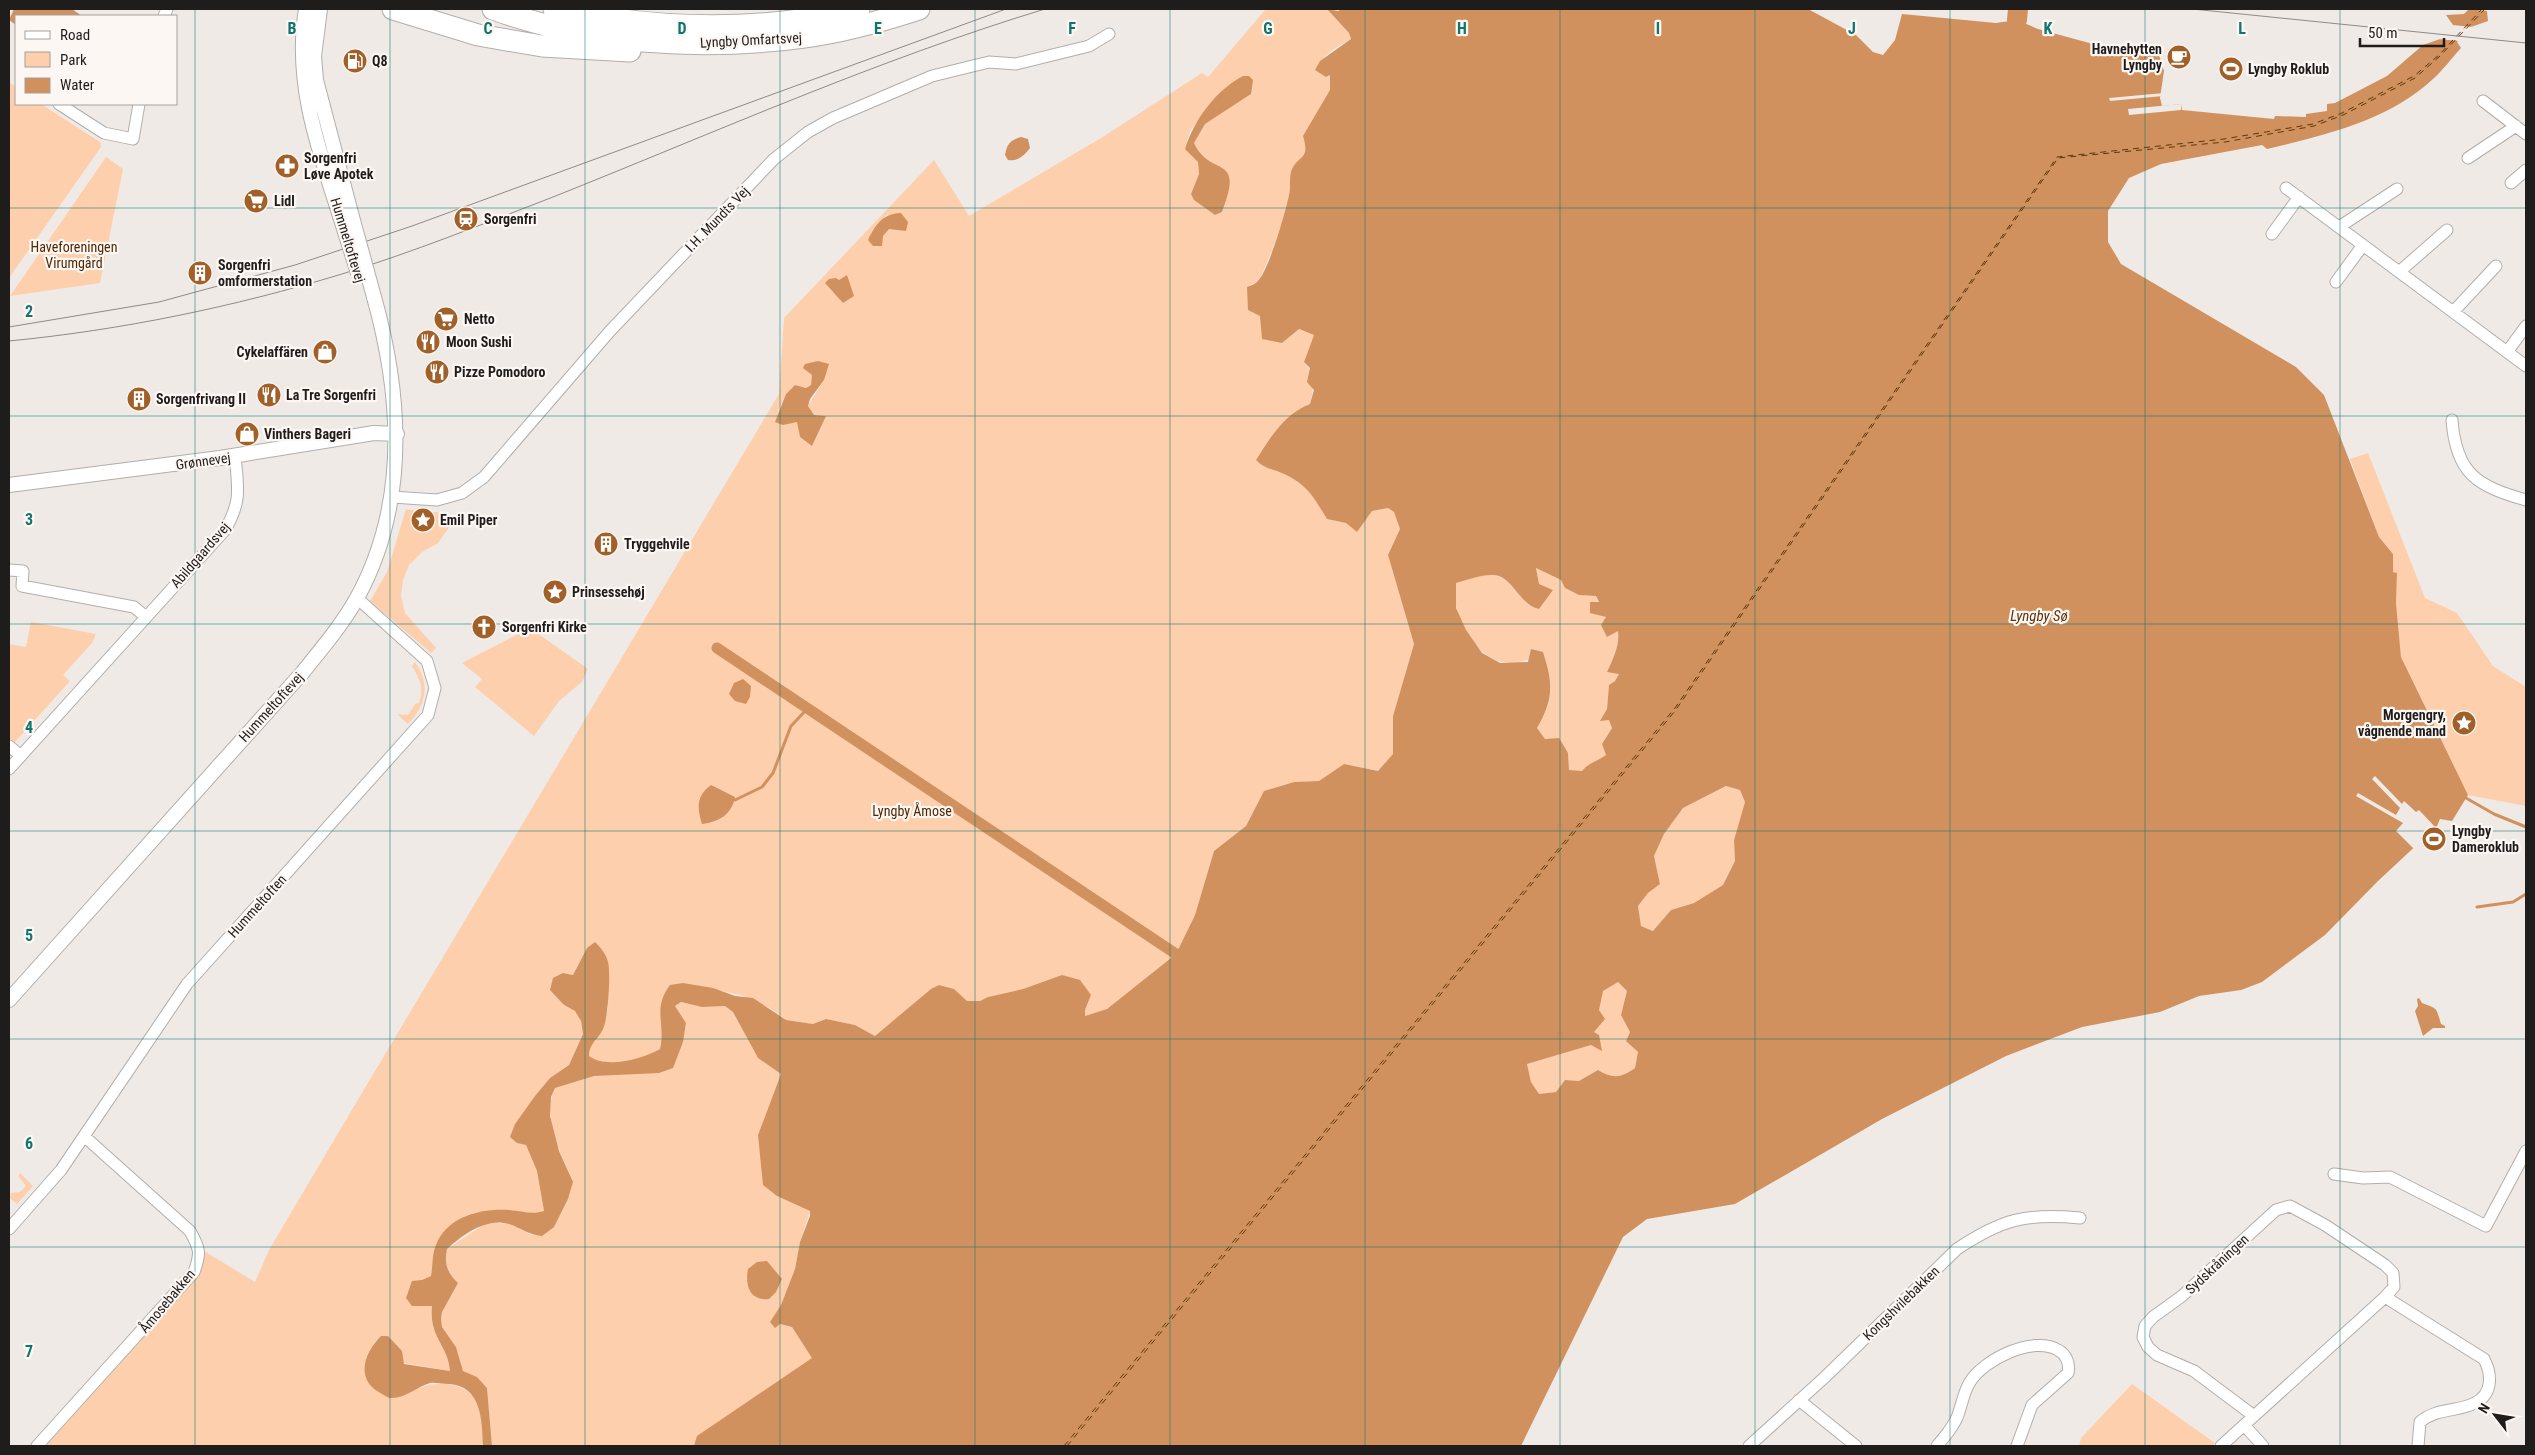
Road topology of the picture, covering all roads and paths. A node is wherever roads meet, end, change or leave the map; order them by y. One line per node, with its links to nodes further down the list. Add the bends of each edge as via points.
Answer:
1 (306, 9): 23 (street, Hummeltoftevej, via 302,38 303,82 308,107)
2 (320, 9): 23 (street, Hummeltoftevej, via 315,51 316,80)
3 (393, 9): 11 (highway, via 478,35 542,46 647,52)
4 (493, 9): 11 (highway, Lyngby Omfartsvej, via 567,29 635,39)
5 (554, 9): 9 (highway, Lyngby Omfartsvej, via 651,24)
6 (633, 9): 9 (highway)
7 (859, 9): 9 (highway, Lyngby Omfartsvej, via 835,15)
8 (919, 9): 11 (highway, Lyngby Omfartsvej, via 878,22 806,37)
9 (736, 26)
10 (1109, 34): 39 (street, I.H. Mundts Vej, via 1089,46 1016,64 989,62 932,76 808,132 774,159 610,331 484,476 462,493 437,500)
11 (704, 44)
12 (2483, 101): 15 (street)
13 (61, 105): 14 (street, via 104,133 133,139)
14 (139, 105)
15 (2516, 126): 16 (street); 17 (street)
16 (2526, 134)
17 (2468, 158)
18 (2526, 170): 19 (street)
19 (2511, 183)
20 (2286, 188): 22 (street)
21 (2397, 189): 24 (street)
22 (2299, 197): 24 (street); 26 (street)
23 (345, 215): 36 (street, Hummeltoftevej, bridge, via 386,351)
24 (2339, 227): 27 (street)
25 (2447, 230): 29 (street)
26 (2272, 234)
27 (2363, 245): 29 (street); 30 (street)
28 (2496, 266): 31 (street)
29 (2399, 272): 31 (street)
30 (2336, 282)
31 (2453, 312): 33 (street)
32 (2526, 326): 33 (street)
33 (2507, 352): 34 (street)
34 (2526, 366)
35 (2452, 420): 40 (street, via 2454,443 2472,474 2486,487)
36 (397, 434): 37 (street, Grønnevej, via 374,433); 39 (street, Hummeltoftevej)
37 (235, 456): 38 (street, Grønnevej); 43 (street, Abildgaardsvej, via 238,496 235,513 225,530)
38 (9, 485)
39 (392, 498): 42 (street, Hummeltoftevej, via 382,537)
40 (2526, 500)
41 (9, 570): 43 (street, via 23,571 22,586 134,607)
42 (357, 598): 47 (street, Hummeltoftevej, via 339,627 303,672); 48 (street, Hummeltoften, via 427,661 436,688 428,715 187,984)
43 (146, 617): 45 (street, Abildgaardsvej)
44 (9, 746): 45 (street)
45 (21, 756): 46 (street, Abildgaardsvej)
46 (9, 769)
47 (9, 1000)
48 (85, 1137): 52 (street, Hummeltoften, via 61,1170); 57 (street, Åmosebakken, via 190,1231 199,1247 199,1259 194,1272)
49 (2526, 1151): 50 (street, via 2486,1226 2390,1177)
50 (2334, 1174)
51 (2080, 1218): 54 (street, Kongshvilebakken, via 2046,1214 2000,1224 1980,1233 1957,1249)
52 (9, 1229)
53 (2385, 1297): 55 (street, Sydskråningen); 55 (street, Sydskråningen, via 2394,1287 2393,1273 2385,1265 2298,1208 2283,1206 2182,1296 2153,1317 2145,1326 2143,1337 2148,1347 2157,1355 2194,1370); 64 (street, via 2484,1359 2490,1370 2491,1381 2486,1394 2476,1403 2428,1415 2420,1422)
54 (1799, 1400): 58 (street, Kongshvilebakken); 59 (street)
55 (2254, 1416): 56 (street, Sydskråningen)
56 (2244, 1425): 62 (street, Sydskråningen); 63 (street)
57 (37, 1446)
58 (1749, 1446)
59 (1856, 1446)
60 (1937, 1446): 61 (street, via 1955,1422 1967,1386 1978,1372 2015,1349 2040,1345 2054,1348 2065,1356 2068,1372 2032,1405)
61 (2016, 1446)
62 (2220, 1446)
63 (2263, 1446)
64 (2418, 1446)

